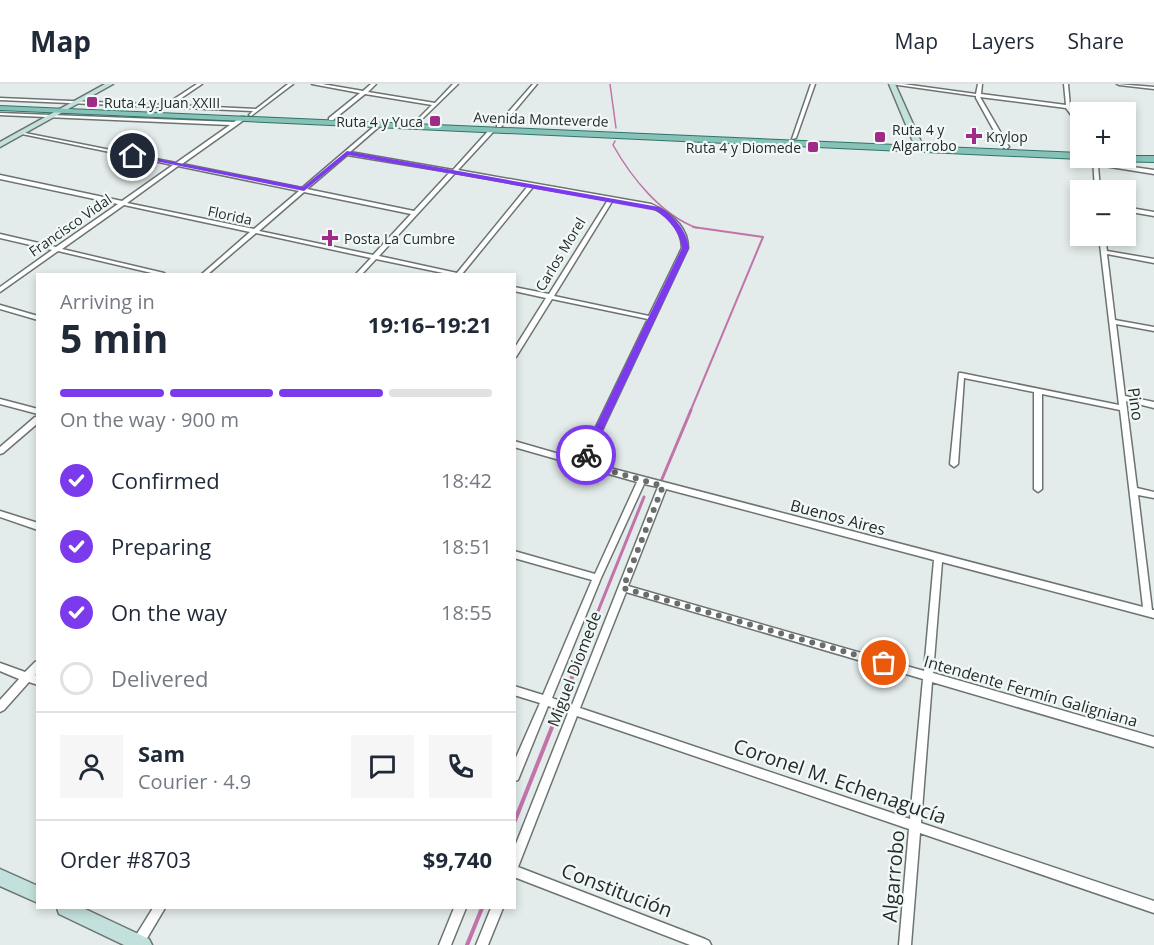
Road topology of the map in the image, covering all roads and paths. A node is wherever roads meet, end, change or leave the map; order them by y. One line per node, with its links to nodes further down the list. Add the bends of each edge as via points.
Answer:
1 (110, 84): 17 (street)
2 (200, 84): 18 (street)
3 (291, 84): 23 (street, Francisco Vidal)
4 (314, 84): 14 (street)
5 (374, 84): 14 (street)
6 (456, 84): 16 (street)
7 (534, 84): 30 (street)
8 (813, 84): 32 (street)
9 (893, 84): 15 (street); 33 (street)
10 (980, 84): 15 (street)
11 (1066, 84): 20 (street)
12 (1119, 84): 13 (street)
13 (1154, 88)
14 (364, 92): 16 (street); 26 (street)
15 (978, 95): 20 (street); 35 (street)
16 (434, 104): 27 (street)
17 (75, 106): 18 (street); 19 (main road, Avenida Monteverde); 19 (street); 21 (main road, Avenida Monteverde); 21 (main road); 23 (main road, Avenida Monteverde); 25 (street)
18 (166, 106): 23 (street)
19 (0, 107): 24 (main road)
20 (1068, 107): 22 (street)
21 (146, 110): 23 (main road, Avenida Monteverde)
22 (1070, 110)
23 (249, 114): 26 (main road, Avenida Monteverde); 28 (street, Francisco Vidal); 29 (main road, Avenida Monteverde)
24 (39, 116): 25 (street)
25 (52, 116): 28 (street); 31 (street)
26 (331, 119): 27 (main road, Avenida Monteverde)
27 (418, 122): 30 (main road, Avenida Monteverde)
28 (235, 124): 43 (street, Francisco Vidal)
29 (379, 125): 30 (main road, Avenida Monteverde); 38 (street)
30 (496, 128): 32 (main road, Avenida Monteverde); 40 (main road, Avenida Monteverde); 46 (street)
31 (22, 133): 34 (street); 43 (street)
32 (794, 138): 33 (main road, Avenida Monteverde)
33 (918, 144): 35 (main road, Avenida Monteverde)
34 (0, 145)
35 (1006, 147): 36 (main road, Avenida Monteverde)
36 (1070, 150)
37 (1136, 152): 39 (main road)
38 (347, 153): 46 (street); 49 (street)
39 (1154, 153)
40 (1070, 156)
41 (1136, 159): 42 (main road)
42 (1154, 159)
43 (178, 164): 49 (street); 51 (street, Francisco Vidal)
44 (1134, 168): 45 (street)
45 (1154, 172)
46 (454, 173): 48 (street); 53 (street)
47 (0, 177): 51 (street, Florida)
48 (531, 185): 50 (street); 66 (street)
49 (304, 189): 53 (street); 55 (street)
50 (611, 199): 69 (street, Carlos Morel); 72 (street, via 648,205 669,217 684,237 686,244)
51 (122, 204): 55 (street, Florida); 58 (street, Francisco Vidal)
52 (1136, 211): 54 (street)
53 (416, 213): 60 (street)
54 (1154, 214)
55 (254, 233): 60 (street, Florida); 63 (street)
56 (0, 236): 58 (street)
57 (1103, 246): 59 (street, Pino)
58 (56, 250): 62 (street); 67 (street, Francisco Vidal)
59 (1104, 252): 61 (street); 73 (street, Pino)
60 (374, 259): 64 (street); 65 (street, Florida)
61 (1154, 261)
62 (158, 273)
63 (206, 273)
64 (360, 273)
65 (451, 273)
66 (458, 273)
67 (0, 290)
68 (516, 290): 69 (street)
69 (550, 298): 72 (street); 75 (street, Carlos Morel)
70 (0, 307): 71 (street)
71 (36, 317)
72 (651, 318): 85 (street)
73 (1112, 321): 74 (street); 77 (street, Pino)
74 (1154, 329)
75 (516, 352)
76 (1038, 391): 80 (street); 86 (street, via 961,375); 89 (street)
77 (1121, 398): 79 (street); 80 (street, Pino)
78 (0, 401): 81 (street)
79 (1154, 405)
80 (1123, 408): 90 (street, Pino)
81 (36, 411)
82 (36, 421): 84 (street)
83 (516, 445): 85 (street, Buenos Aires)
84 (0, 451)
85 (582, 463): 87 (street, Buenos Aires)
86 (954, 464)
87 (642, 480): 88 (street, Buenos Aires); 96 (street, Miguel Diomede)
88 (663, 486): 95 (street, Buenos Aires); 97 (street, Miguel Diomede)
89 (1038, 489)
90 (1135, 491): 91 (street); 98 (street, Pino)
91 (1154, 495)
92 (0, 514): 93 (street)
93 (36, 526)
94 (516, 555): 96 (street)
95 (938, 559): 98 (street, Buenos Aires); 101 (street, Algarrobo)
96 (597, 578): 105 (street, Miguel Diomede)
97 (623, 588): 101 (street, Intendente Fermín Galigniana); 107 (street, Miguel Diomede)
98 (1151, 614)
99 (0, 667): 102 (street)
100 (36, 667): 102 (street)
101 (927, 676): 108 (street, Intendente Fermín Galigniana); 110 (street, Algarrobo)
102 (27, 677): 103 (street); 106 (street)
103 (36, 680)
104 (516, 691): 105 (street, Coronel M. Echenagucía)
105 (546, 701): 107 (street, Coronel M. Echenagucía); 109 (street, Miguel Diomede)
106 (0, 706)
107 (575, 709): 110 (street, Coronel M. Echenagucía); 111 (street, Miguel Diomede)
108 (1154, 742)
109 (516, 771)
110 (916, 826): 115 (street, Coronel M. Echenagucía); 124 (street, Algarrobo)
111 (516, 859)
112 (516, 872): 123 (street, Constitución)
113 (0, 877): 114 (street)
114 (36, 894)
115 (1154, 907)
116 (66, 909): 120 (street)
117 (158, 909): 120 (street)
118 (460, 909): 121 (street)
119 (497, 909): 122 (street)
120 (139, 944)
121 (445, 945)
122 (482, 945)
123 (705, 945)
124 (904, 945)

